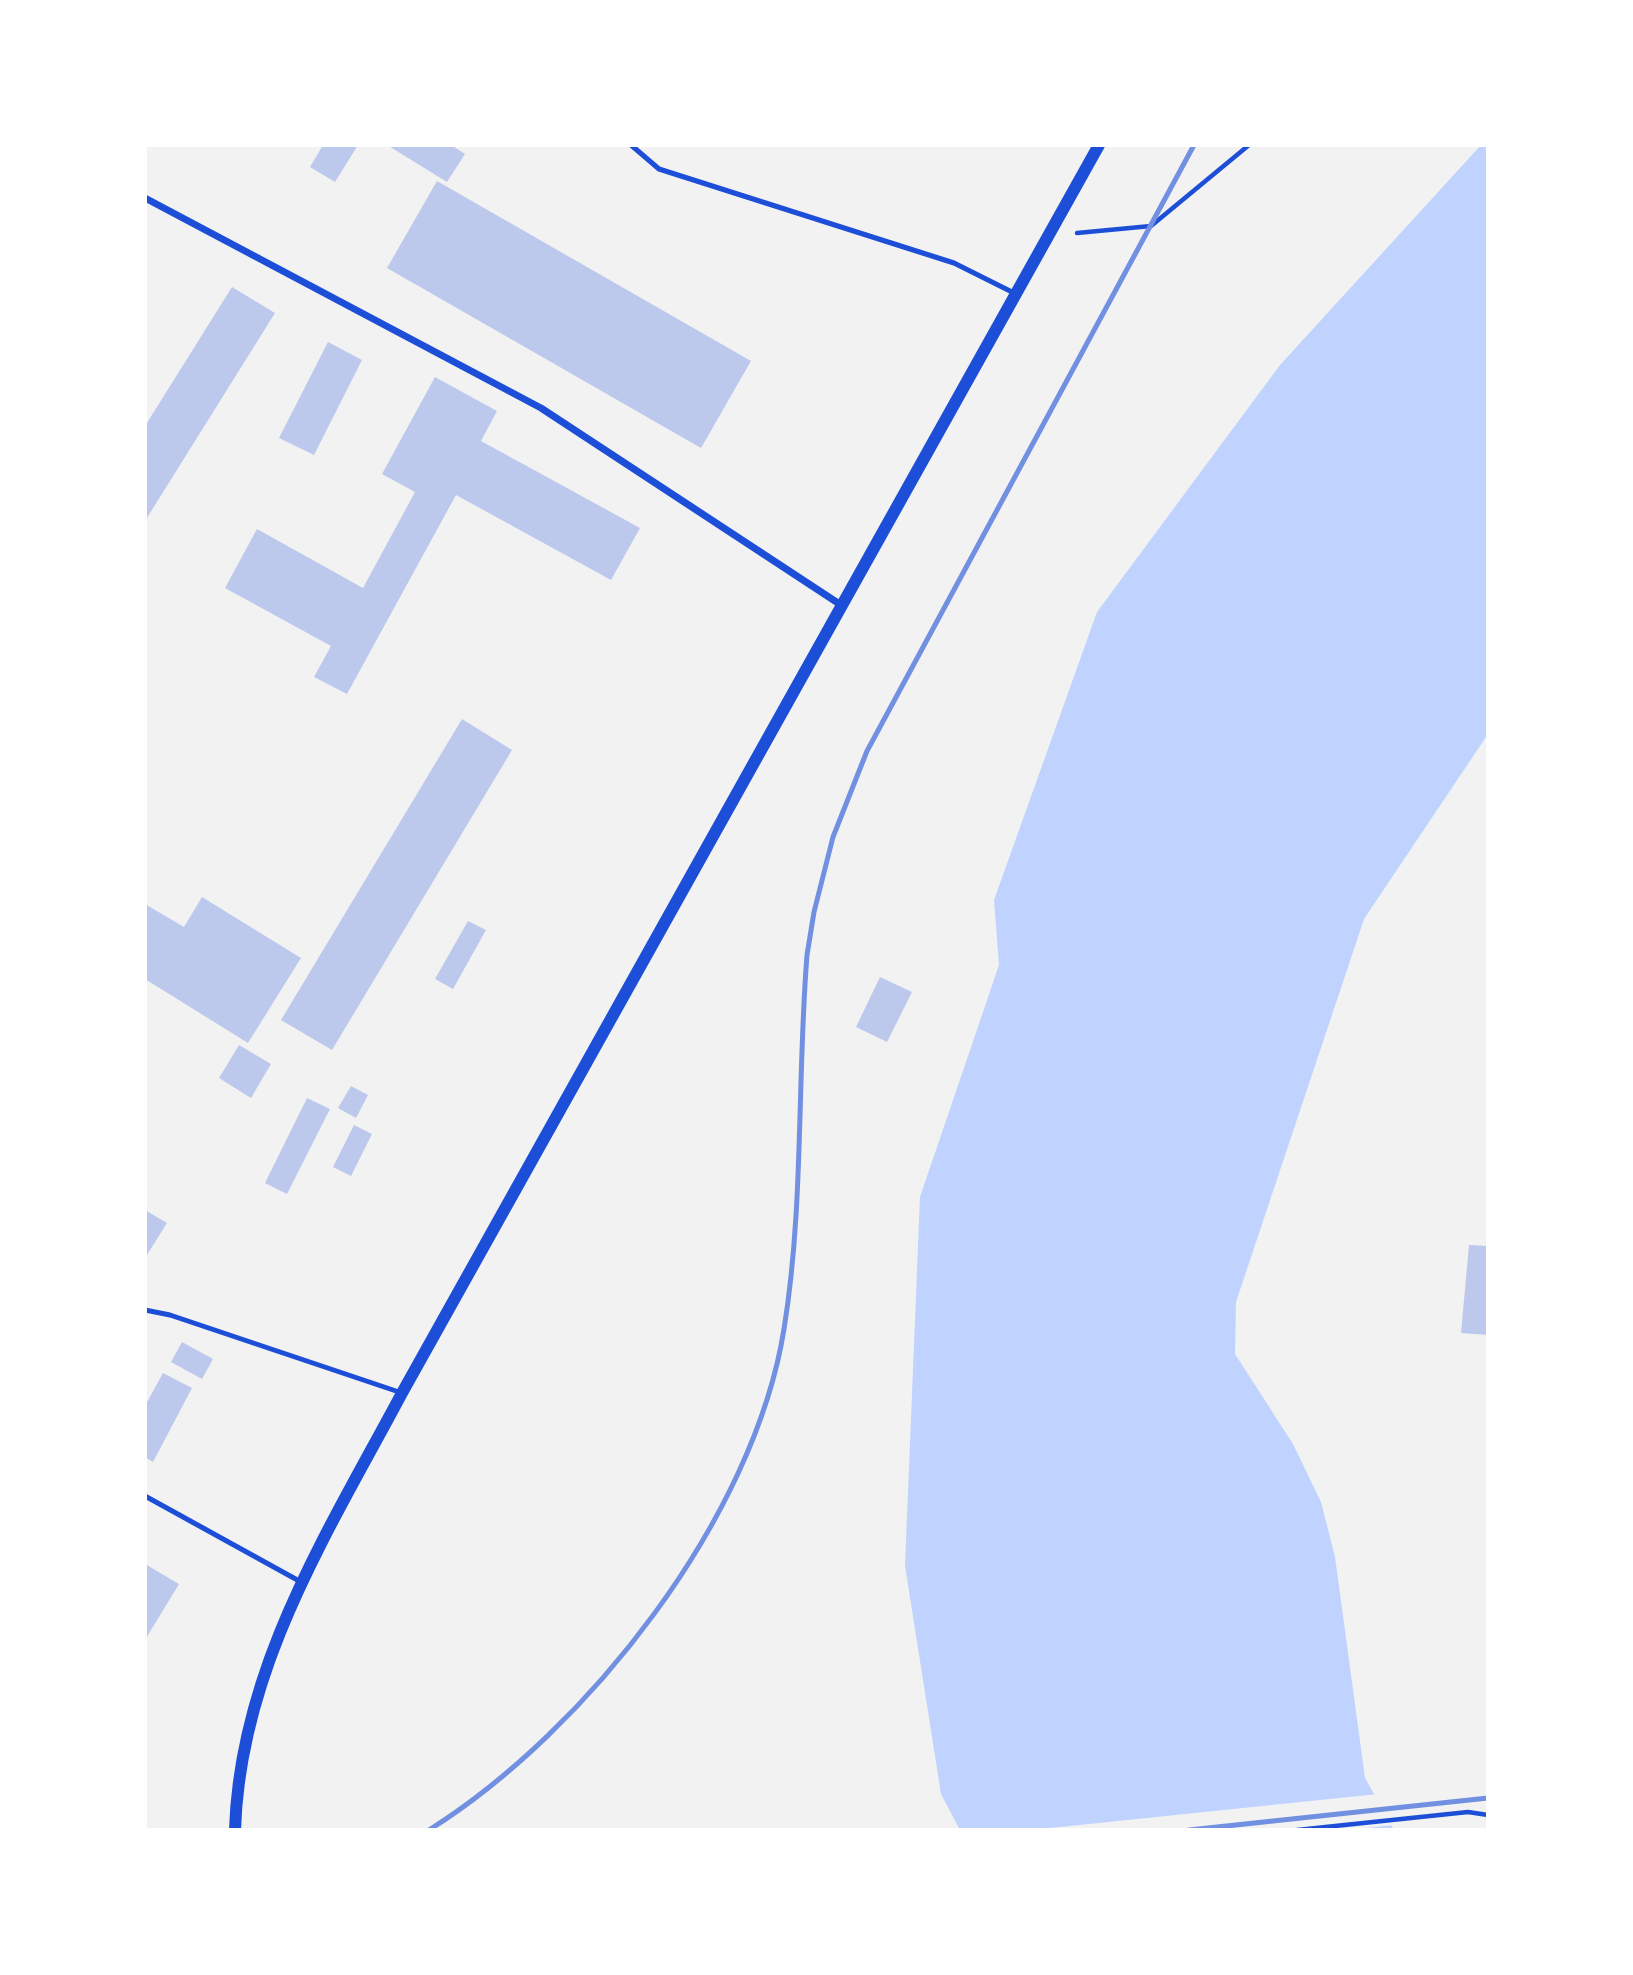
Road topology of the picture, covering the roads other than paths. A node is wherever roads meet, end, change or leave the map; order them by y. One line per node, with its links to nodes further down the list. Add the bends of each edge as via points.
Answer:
1 (631, 145): 4 (lane, via 659,169 954,263)
2 (1100, 145): 4 (street)
3 (145, 198): 5 (street, via 541,408)
4 (1016, 294): 5 (street)
5 (841, 605): 7 (street)
6 (145, 1310): 7 (lane)
7 (402, 1393): 9 (street)
8 (145, 1496): 9 (lane)
9 (301, 1582): 10 (street, via 274,1642 254,1705 238,1780)
10 (235, 1830)

